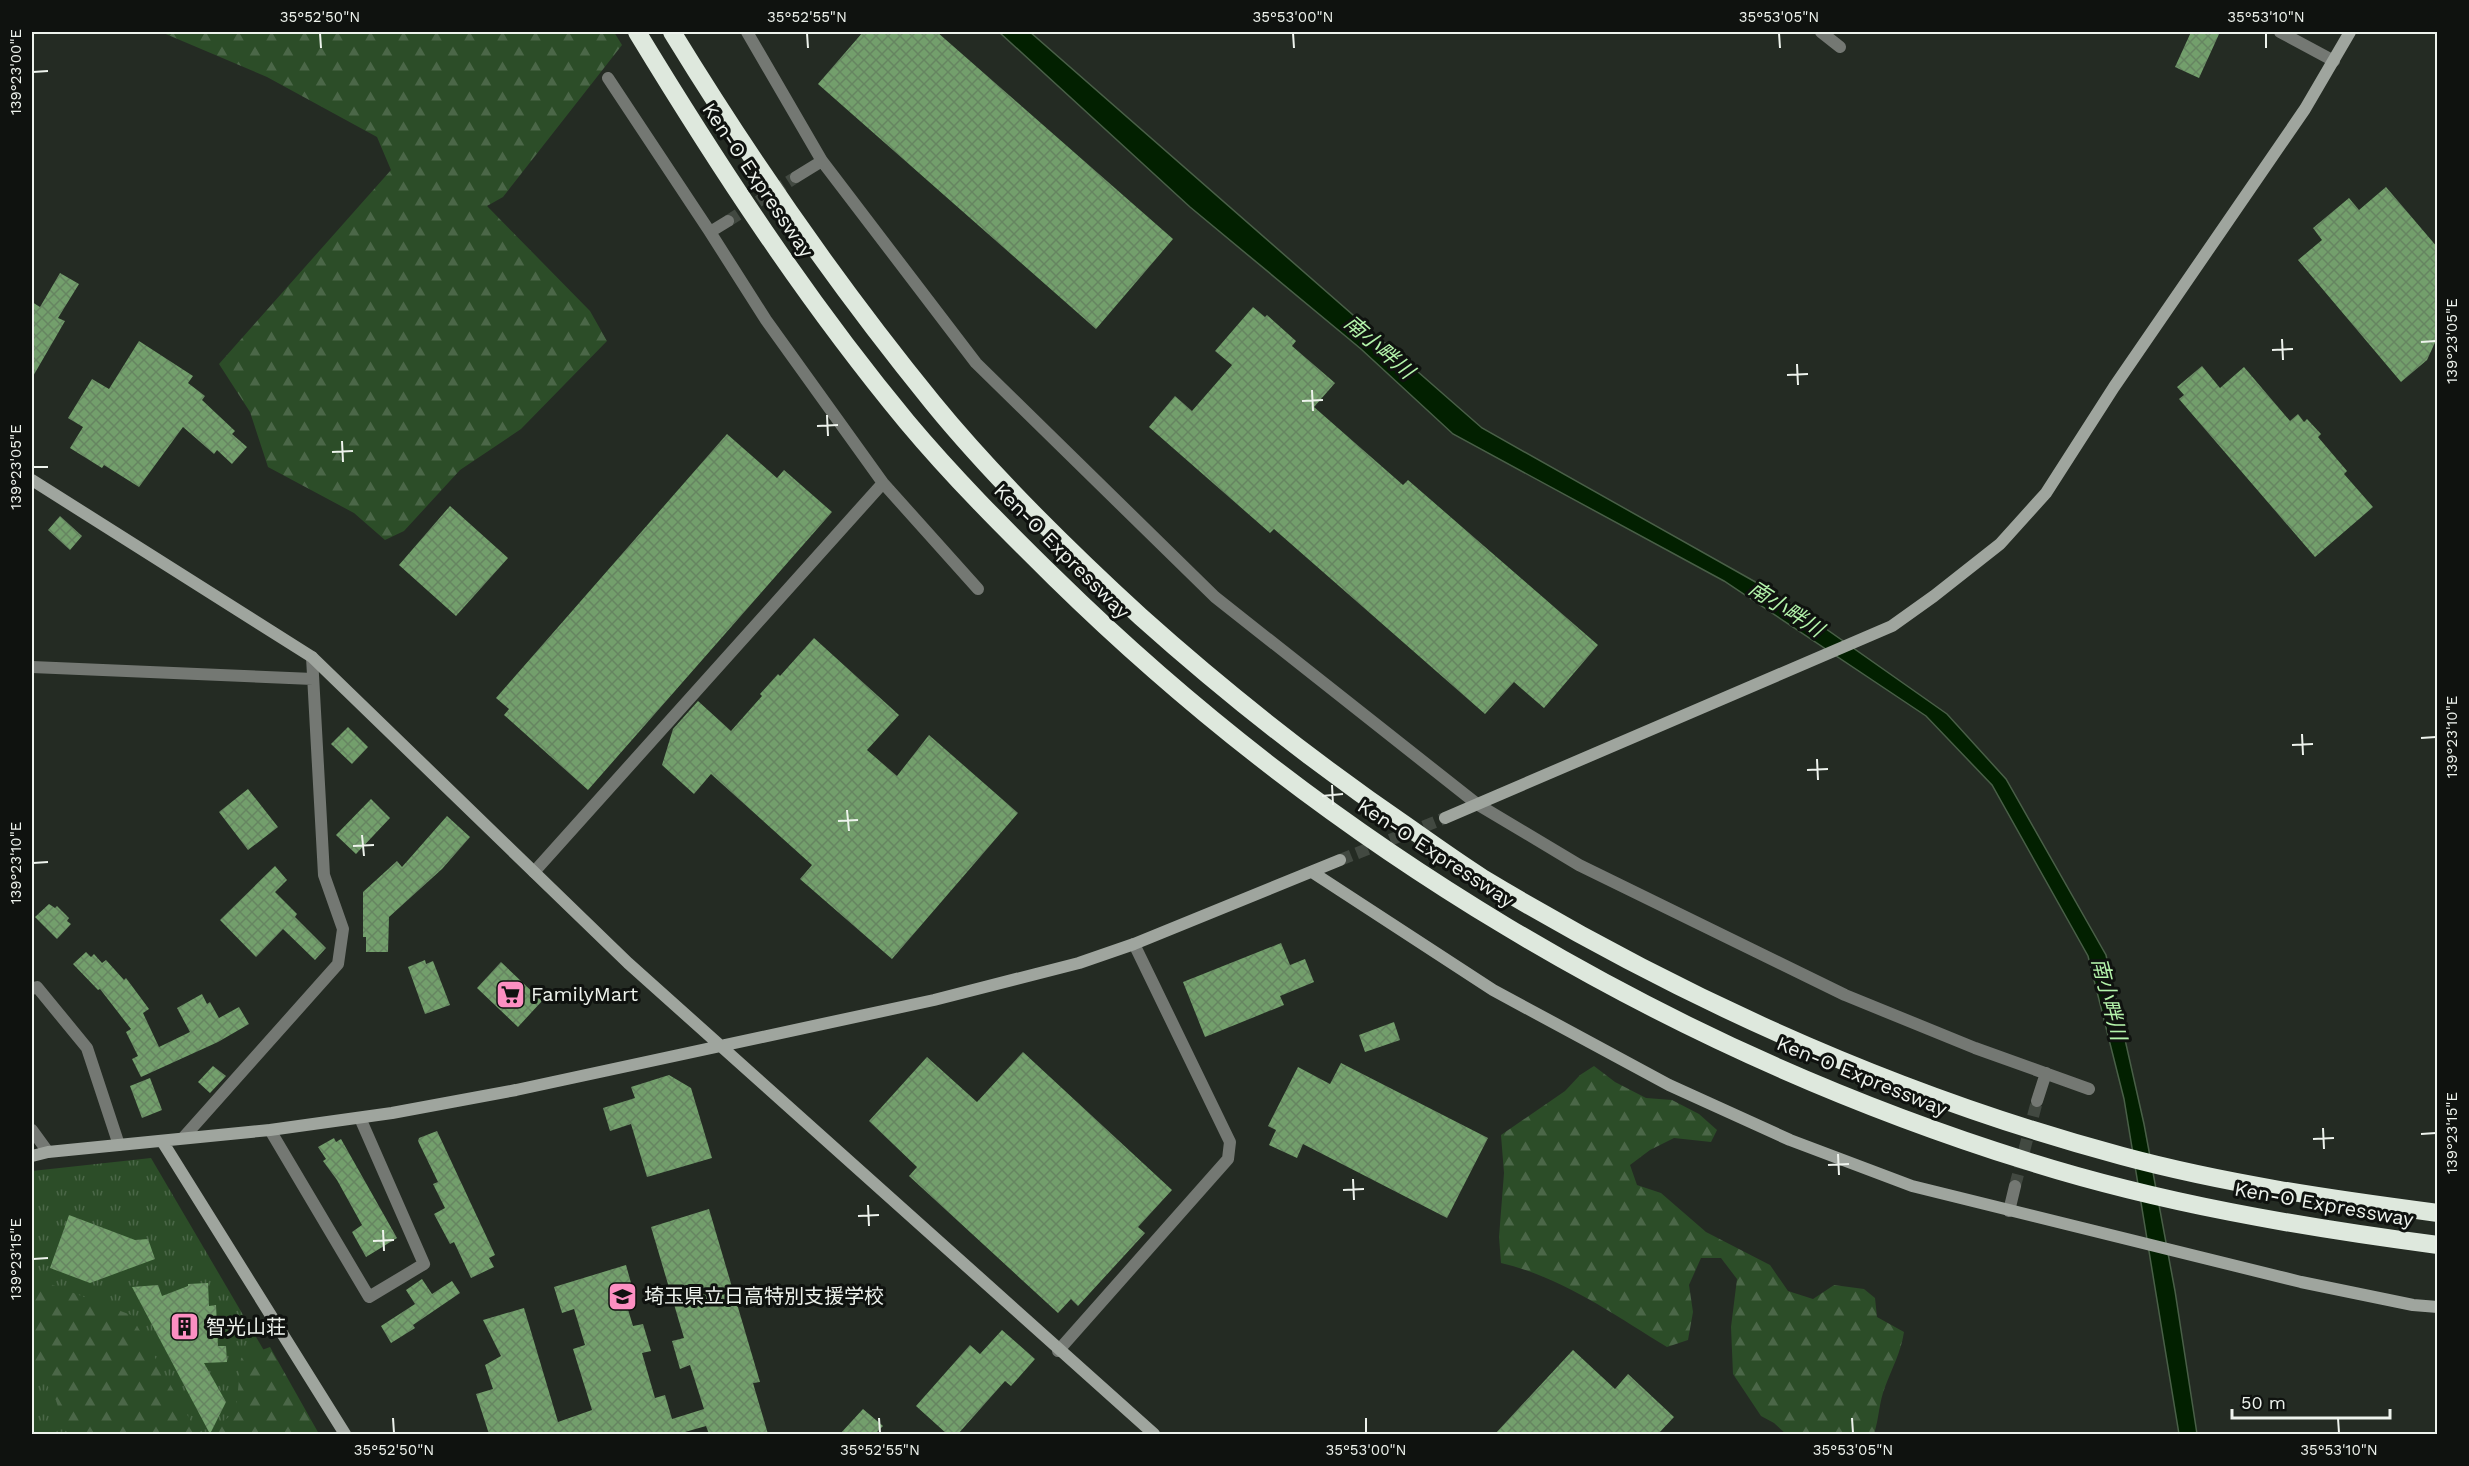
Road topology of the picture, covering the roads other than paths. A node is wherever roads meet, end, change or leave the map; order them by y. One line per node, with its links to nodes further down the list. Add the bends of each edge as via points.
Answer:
1 (637, 32): 42 (highway, Ken-O Expressway, via 694,127 826,320 910,425 1005,530 1163,679 1251,751 1343,820 1464,902 1611,986 1765,1061 1934,1130 2032,1162 2188,1203 2358,1235)
2 (672, 32): 41 (highway, Ken-O Expressway, via 787,211 935,406 1027,507 1187,658 1272,728 1356,792 1481,877 1625,957 1765,1028 1942,1099 2117,1155 2182,1171 2260,1187)
3 (747, 32): 10 (street)
4 (1821, 32): 7 (street)
5 (2280, 32): 8 (street)
6 (2350, 32): 8 (street)
7 (1840, 47)
8 (2334, 61): 20 (street, via 2046,494 1991,551 1890,626)
9 (608, 78): 13 (street)
10 (822, 161): 11 (street); 20 (street, via 976,363 1215,597)
11 (796, 177)
12 (728, 221): 13 (street)
13 (710, 232): 15 (street, via 766,320)
14 (32, 480): 17 (street)
15 (883, 483): 16 (street); 24 (street)
16 (978, 589)
17 (312, 657): 19 (street); 24 (street)
18 (32, 668): 19 (street)
19 (313, 679): 34 (street, via 324,875 343,929 338,964)
20 (1477, 804): 21 (street); 28 (street, via 1579,865 1845,995)
21 (1445, 818)
22 (1340, 860): 23 (street)
23 (1312, 872): 25 (street); 40 (street, via 1493,990 1670,1085 1790,1140 1912,1186)
24 (534, 873): 27 (street)
25 (1134, 944): 27 (street, via 1079,963 934,1000); 44 (street, via 1230,1142 1228,1159)
26 (32, 989): 36 (street, via 37,987 87,1048)
27 (719, 1044): 31 (street, via 516,1090); 44 (street)
28 (2046, 1073): 29 (street); 30 (street)
29 (2089, 1089)
30 (2037, 1101)
31 (360, 1118): 33 (street); 33 (street, via 424,1264 369,1297)
32 (32, 1130): 37 (street)
33 (270, 1130): 34 (street)
34 (183, 1138): 35 (street)
35 (162, 1141): 36 (street); 45 (street)
36 (119, 1145): 37 (street)
37 (48, 1152): 38 (street)
38 (32, 1156)
39 (2015, 1186): 40 (street)
40 (2009, 1211): 43 (street, via 2301,1282)
41 (2438, 1213)
42 (2438, 1245)
43 (2438, 1307)
44 (1058, 1351): 46 (street)
45 (345, 1434)
46 (1154, 1434)

